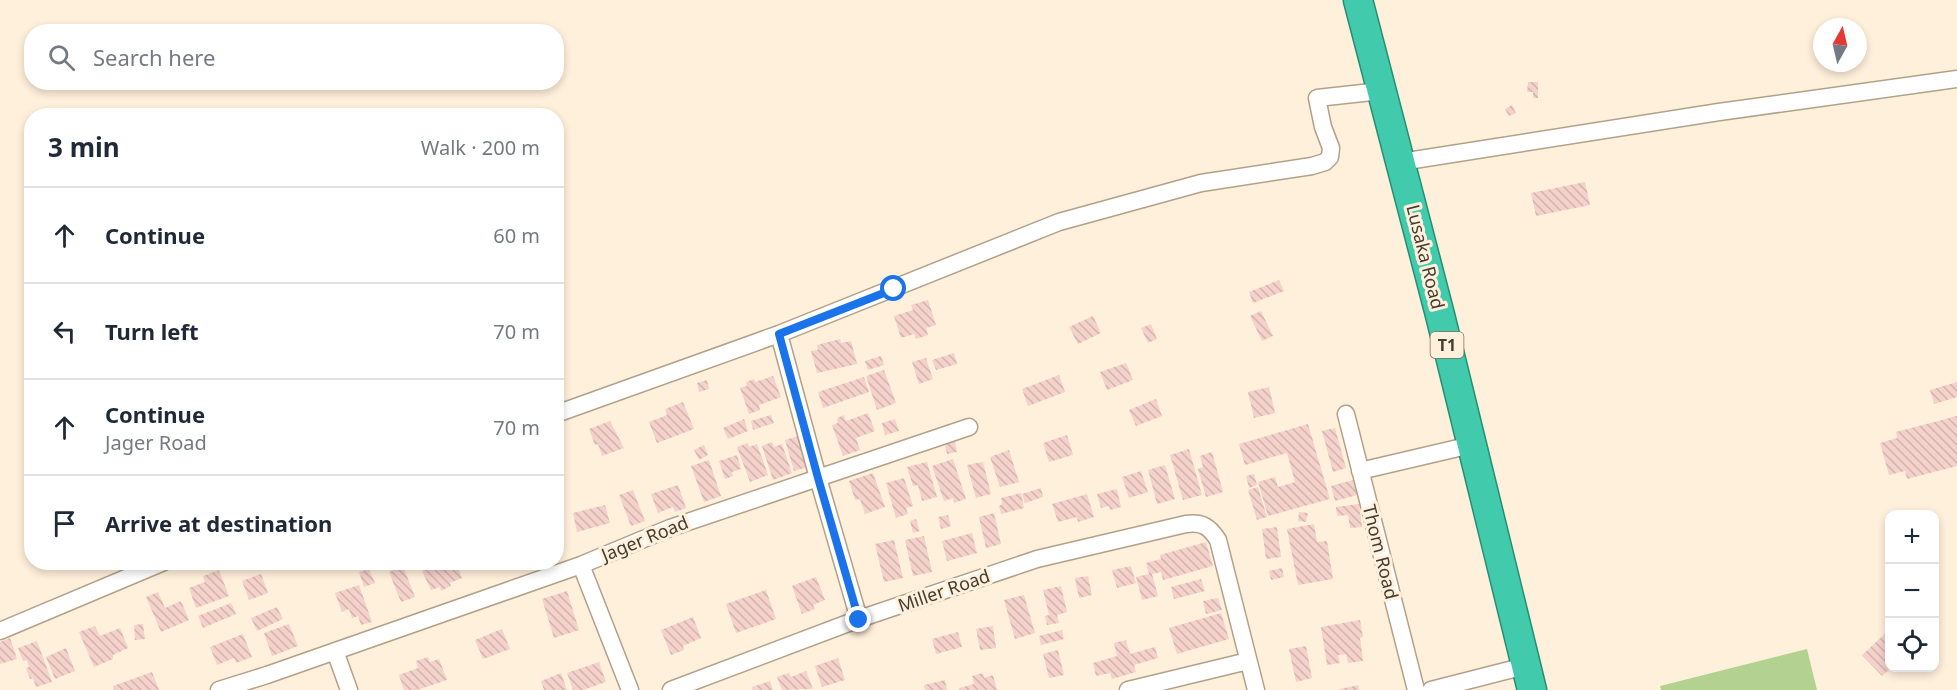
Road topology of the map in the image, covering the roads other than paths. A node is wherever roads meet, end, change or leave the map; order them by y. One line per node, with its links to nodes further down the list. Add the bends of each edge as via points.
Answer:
1 (1358, 0): 3 (highway, Lusaka Road / T1)
2 (1957, 79): 4 (street)
3 (1381, 91): 4 (highway, Lusaka Road / T1); 5 (street, via 1317,98 1330,148 1330,158 1325,162 1201,183 1059,222)
4 (1401, 162): 9 (highway, Lusaka Road / T1)
5 (779, 334): 6 (street); 11 (street)
6 (564, 411)
7 (1346, 414): 10 (street, Thom Road)
8 (969, 427): 11 (street, Jager Road)
9 (1472, 445): 10 (street); 18 (highway, Lusaka Road / T1)
10 (1360, 471): 25 (street, Thom Road)
11 (818, 478): 12 (street, Jager Road, via 670,528); 14 (street)
12 (581, 565): 16 (street, Jager Road); 21 (street)
13 (146, 570): 15 (street)
14 (859, 620): 17 (street, Miller Road, via 1037,559 1198,523 1211,529 1218,540); 22 (street, Miller Road)
15 (0, 631)
16 (335, 651): 19 (street, Jager Road); 20 (street)
17 (1248, 661): 23 (street); 24 (street)
18 (1528, 678): 26 (street)
19 (219, 690)
20 (349, 690)
21 (630, 690)
22 (671, 690)
23 (1128, 690)
24 (1256, 690)
25 (1416, 690)
26 (1431, 690)

